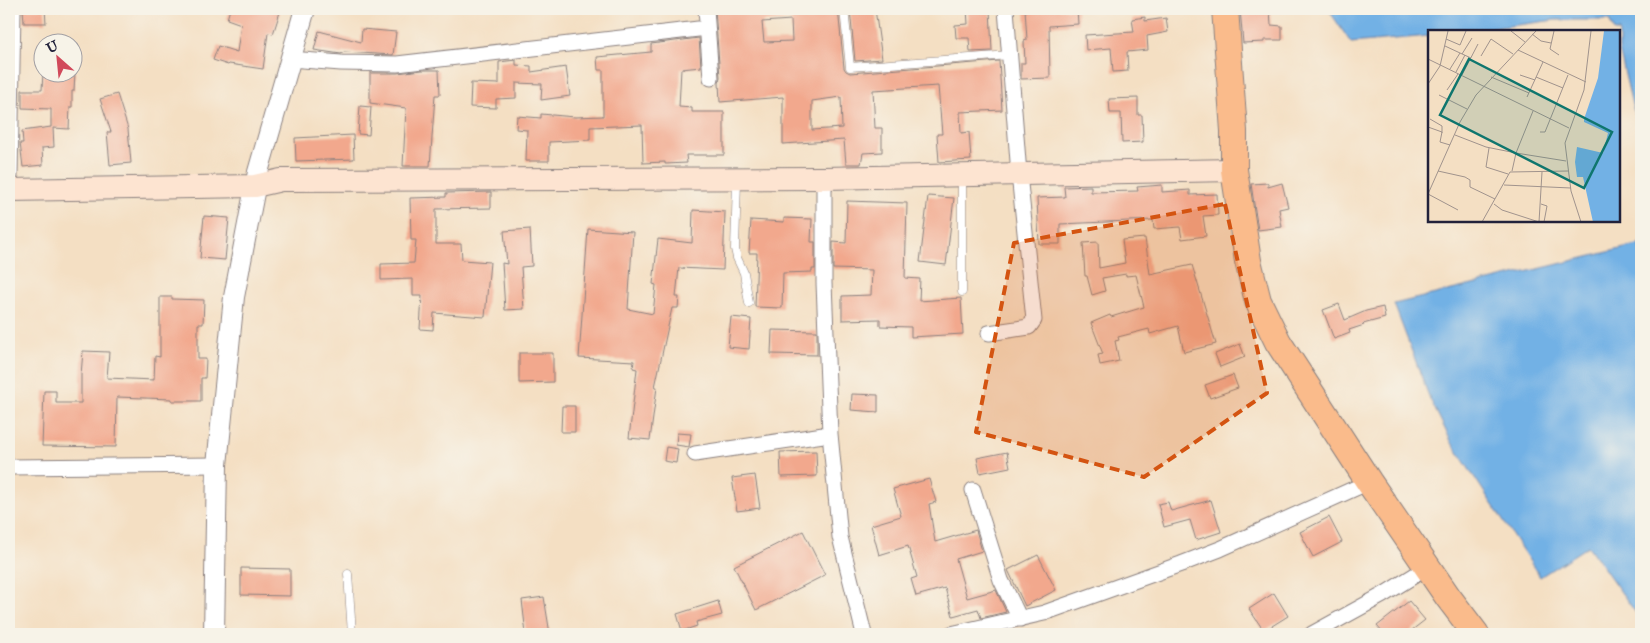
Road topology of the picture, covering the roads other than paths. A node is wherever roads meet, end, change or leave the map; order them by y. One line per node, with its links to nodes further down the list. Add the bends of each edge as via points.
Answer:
1 (14, 9): 17 (street)
2 (305, 9): 9 (street)
3 (706, 9): 7 (street)
4 (844, 9): 8 (lane, via 850,66)
5 (1006, 9): 8 (street)
6 (1225, 9): 11 (highway)
7 (707, 28): 9 (street, via 397,64 340,64); 10 (street)
8 (1010, 56): 12 (street)
9 (290, 59): 16 (street)
10 (711, 78)
11 (1234, 170): 12 (main road); 25 (highway, via 1250,268 1267,322)
12 (1019, 174): 13 (main road); 20 (street, via 1034,320 1028,327)
13 (962, 175): 15 (main road); 18 (lane)
14 (737, 178): 15 (main road); 16 (main road); 19 (lane, via 735,249 744,272)
15 (824, 178): 21 (street)
16 (256, 179): 17 (main road); 23 (street, via 234,297)
17 (9, 181)
18 (962, 292)
19 (749, 303)
20 (989, 333)
21 (830, 434): 22 (street); 32 (street, via 840,537)
22 (695, 454)
23 (217, 465): 24 (street); 30 (street)
24 (9, 467)
25 (1369, 482): 27 (highway); 29 (street, via 1220,549)
26 (974, 490): 29 (street, via 1001,580)
27 (1428, 567): 34 (street); 35 (highway)
28 (348, 574): 31 (lane)
29 (1020, 619): 33 (street)
30 (214, 634)
31 (352, 634)
32 (864, 634)
33 (951, 634)
34 (1312, 634)
35 (1476, 634)

